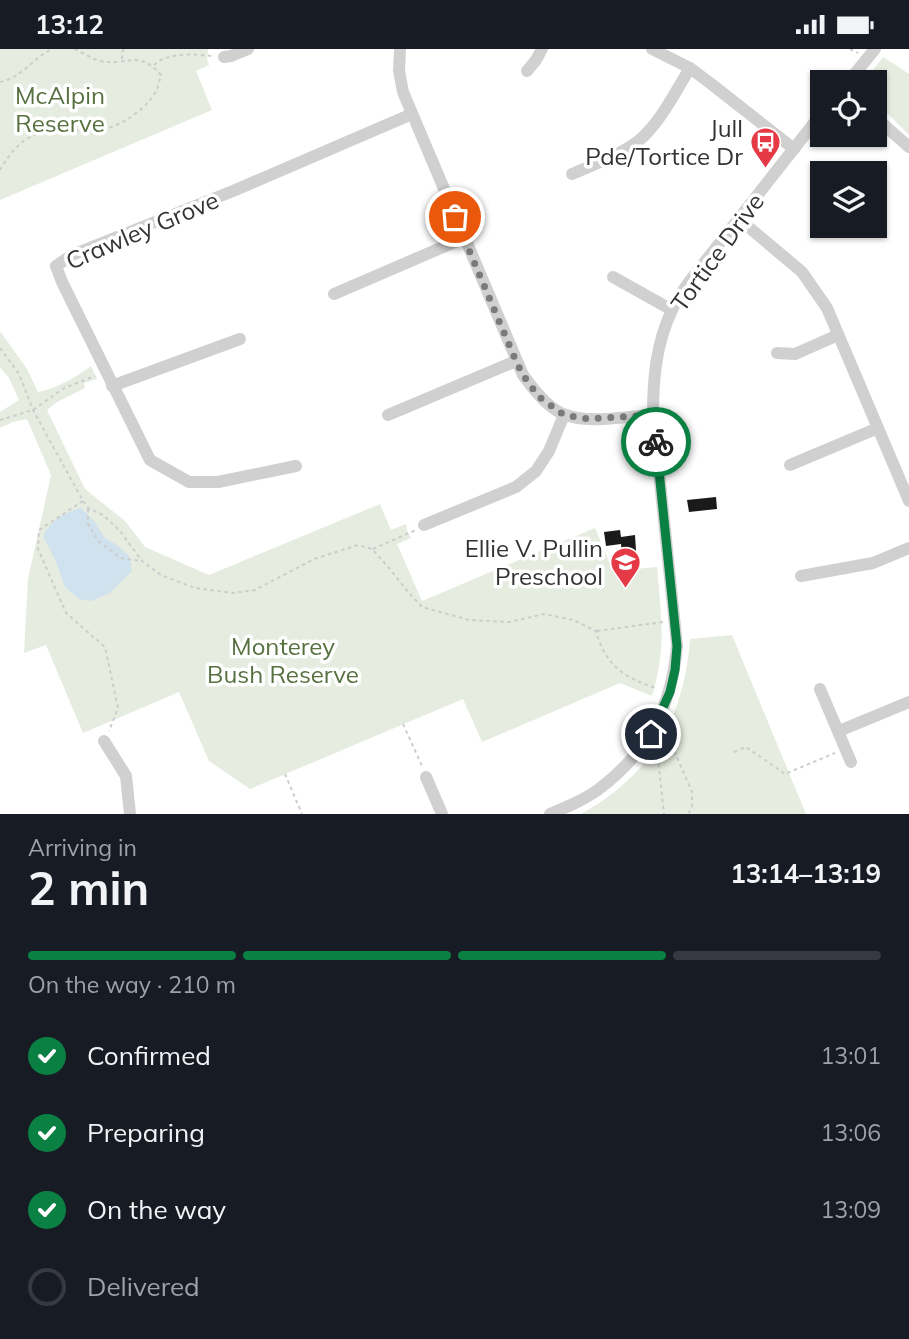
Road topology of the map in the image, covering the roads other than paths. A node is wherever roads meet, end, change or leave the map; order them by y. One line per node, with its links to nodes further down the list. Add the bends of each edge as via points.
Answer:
1 (248, 49): 6 (street)
2 (400, 49): 10 (street, via 399,71)
3 (542, 49): 9 (street)
4 (652, 49): 7 (street)
5 (875, 49): 8 (street)
6 (224, 57)
7 (690, 68): 14 (street); 15 (street, via 643,137)
8 (858, 70)
9 (527, 71)
10 (412, 114): 17 (street); 25 (street, Crawley Grove, via 72,255 57,266)
11 (810, 128): 14 (street, Tortice Drive)
12 (887, 128): 13 (street)
13 (909, 147)
14 (794, 149): 16 (street, Tortice Drive)
15 (572, 174)
16 (739, 219): 20 (street, Tortice Drive); 21 (street, via 802,272 827,308)
17 (464, 238): 19 (street); 24 (street)
18 (612, 277): 20 (street)
19 (334, 294)
20 (672, 310): 28 (street, Tortice Drive, via 657,354)
21 (838, 335): 23 (street, via 795,353); 29 (street)
22 (240, 339): 25 (street)
23 (777, 353)
24 (516, 361): 26 (street); 27 (street, via 538,396)
25 (112, 386): 30 (street, Crawley Grove, via 150,460 189,482 218,482)
26 (388, 415)
27 (564, 415): 28 (street, via 588,419); 33 (street, via 536,471 516,487)
28 (653, 415): 44 (street, Tortice Drive, via 677,646 670,692 651,734 627,764 597,790)
29 (878, 428): 31 (street); 32 (street)
30 (296, 465)
31 (790, 465)
32 (909, 501)
33 (425, 526)
34 (909, 548): 35 (street, via 873,563)
35 (801, 576)
36 (820, 689): 38 (street)
37 (909, 702): 38 (street)
38 (839, 731): 40 (street)
39 (104, 741): 42 (street, via 126,776)
40 (851, 762)
41 (426, 777): 43 (street)
42 (130, 814)
43 (442, 814)
44 (550, 814)

